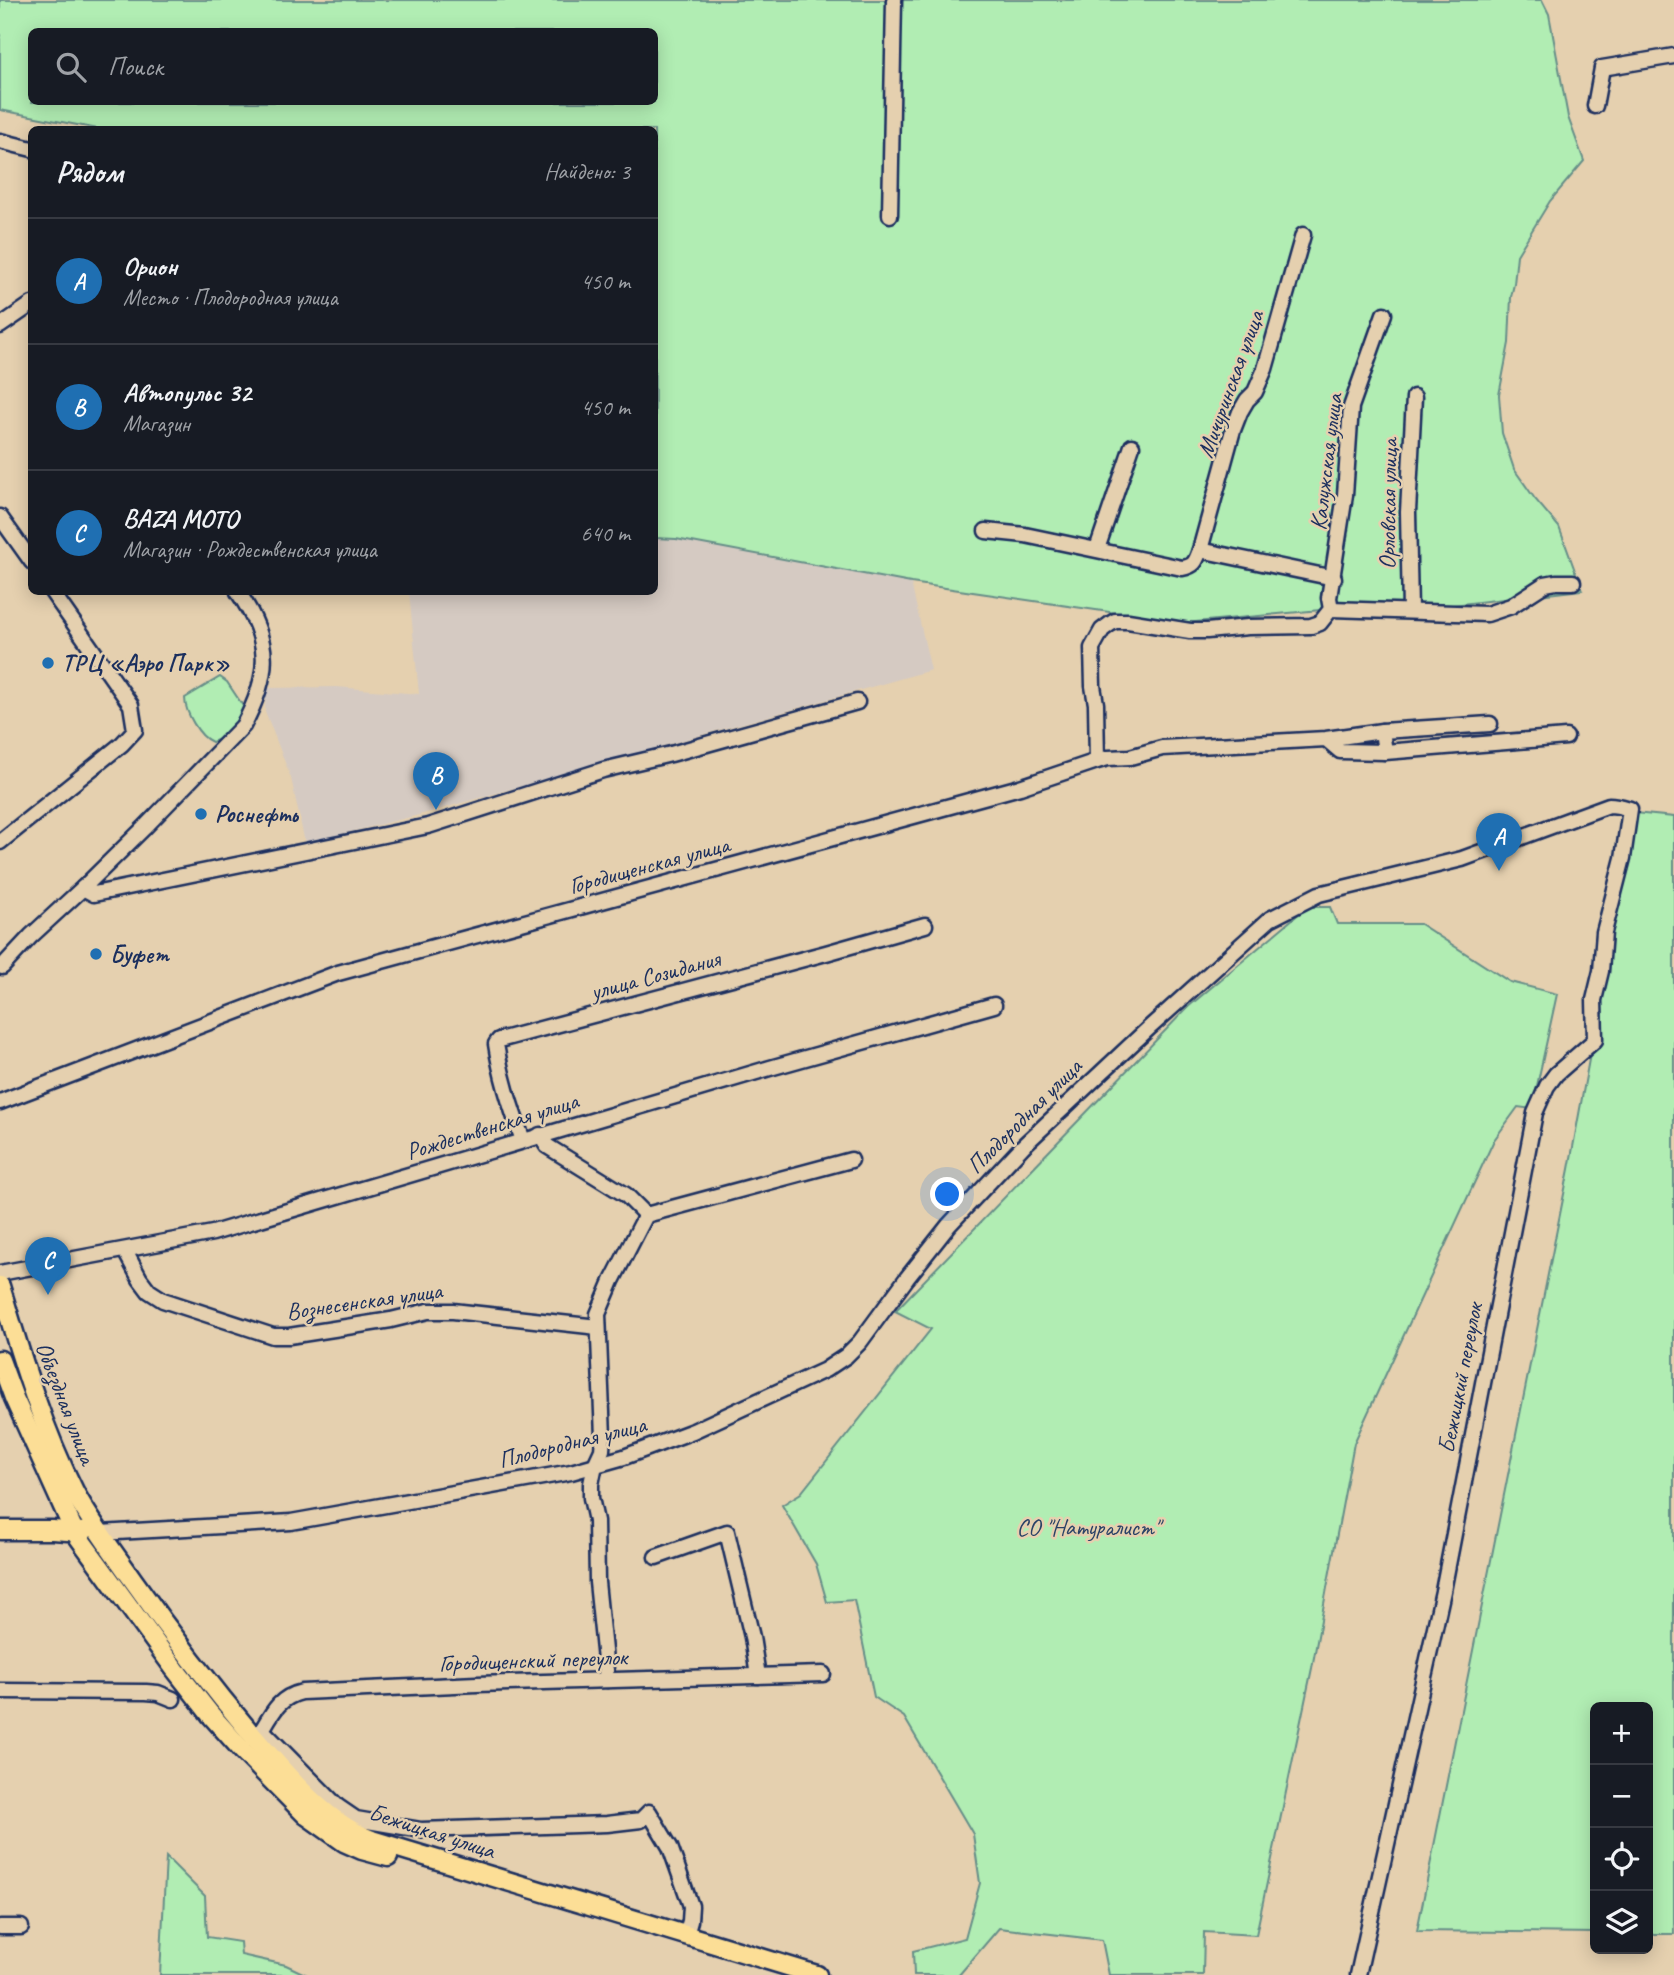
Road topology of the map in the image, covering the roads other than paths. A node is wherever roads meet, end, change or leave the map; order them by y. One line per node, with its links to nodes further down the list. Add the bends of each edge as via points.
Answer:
1 (894, 0): 6 (street)
2 (1674, 56): 3 (street, via 1602,68)
3 (1595, 106)
4 (0, 141): 5 (street)
5 (28, 148)
6 (890, 215)
7 (1303, 235): 16 (street, Мичуринская улица, via 1265,369 1233,430)
8 (28, 307): 10 (street)
9 (1384, 314): 18 (street, Калужская улица, via 1351,407)
10 (0, 326)
11 (1414, 397): 23 (street, Орловская улица, via 1408,512)
12 (1132, 446): 15 (street)
13 (0, 517): 17 (street)
14 (986, 531): 15 (street)
15 (1097, 549): 16 (street, via 1182,568 1192,566)
16 (1200, 550): 18 (street)
17 (28, 556)
18 (1334, 578): 22 (street, Калужская улица)
19 (1573, 582): 23 (street, via 1545,584 1511,606 1487,614)
20 (54, 595): 32 (street, via 131,705 135,730)
21 (240, 595): 33 (street, via 263,645 264,675 243,726)
22 (1331, 610): 23 (street); 30 (street, via 1311,626 1199,631 1128,621 1110,624 1092,648)
23 (1410, 611)
24 (858, 702): 33 (street, via 603,770 428,826 94,894)
25 (1490, 724): 26 (street, Городищенская улица)
26 (1382, 731): 28 (street, Городищенская улица); 29 (street)
27 (1566, 737): 29 (street, Городищенская улица)
28 (1326, 738): 29 (street, Городищенская улица, via 1340,751); 30 (street, Городищенская улица, via 1162,748)
29 (1385, 752)
30 (1097, 761): 37 (street, Городищенская улица, via 1020,787 338,973)
31 (1630, 809): 47 (street, Плодородная улица, via 1609,805 1462,859 1319,894 1270,919 1024,1146 949,1225 846,1356 705,1426); 62 (street, Бежицкий переулок, via 1604,932 1594,1000 1595,1040 1556,1074 1535,1113 1443,1591)
32 (0, 842)
33 (83, 888): 35 (street)
34 (925, 925): 39 (street, улица Созидания, via 499,1040 499,1064)
35 (1, 968)
36 (994, 1005): 38 (street, Рождественская улица)
37 (0, 1102)
38 (540, 1135): 39 (street, Рождественская улица); 41 (street, via 547,1146 626,1195)
39 (523, 1140): 42 (street, Рождественская улица, via 225,1230)
40 (851, 1160): 41 (street)
41 (646, 1215): 45 (street, via 612,1281 598,1314)
42 (125, 1251): 43 (street, Рождественская улица); 45 (street, Вознесенская улица, via 149,1291 163,1300 273,1336 428,1311)
43 (0, 1273)
44 (0, 1286): 50 (main road, Объездная улица, via 48,1433 75,1493)
45 (598, 1326): 47 (street, via 603,1437)
46 (0, 1360): 49 (main road, Объездная улица)
47 (595, 1465): 50 (street, Плодородная улица, via 291,1522); 54 (street, via 591,1483)
48 (0, 1530): 49 (main road)
49 (74, 1531): 50 (main road); 60 (main road, Бежицкая улица, via 210,1714 306,1815 344,1842)
50 (100, 1533): 59 (main road, Бежицкая улица, via 211,1686 286,1774 348,1829)
51 (656, 1558): 53 (street, via 726,1532)
52 (824, 1674): 53 (street, Городищенский переулок)
53 (758, 1676): 54 (street, Городищенский переулок)
54 (607, 1680): 59 (street, Городищенский переулок, via 302,1692 284,1699 262,1730 337,1806 356,1819 421,1830 471,1829 618,1823 641,1820 649,1812 670,1847 691,1906)
55 (0, 1691): 56 (street, via 146,1692)
56 (173, 1699)
57 (0, 1927): 58 (street)
58 (20, 1927)
59 (686, 1935): 61 (main road, Бежицкая улица)
60 (775, 1975)
61 (817, 1975)
62 (1358, 1975)

